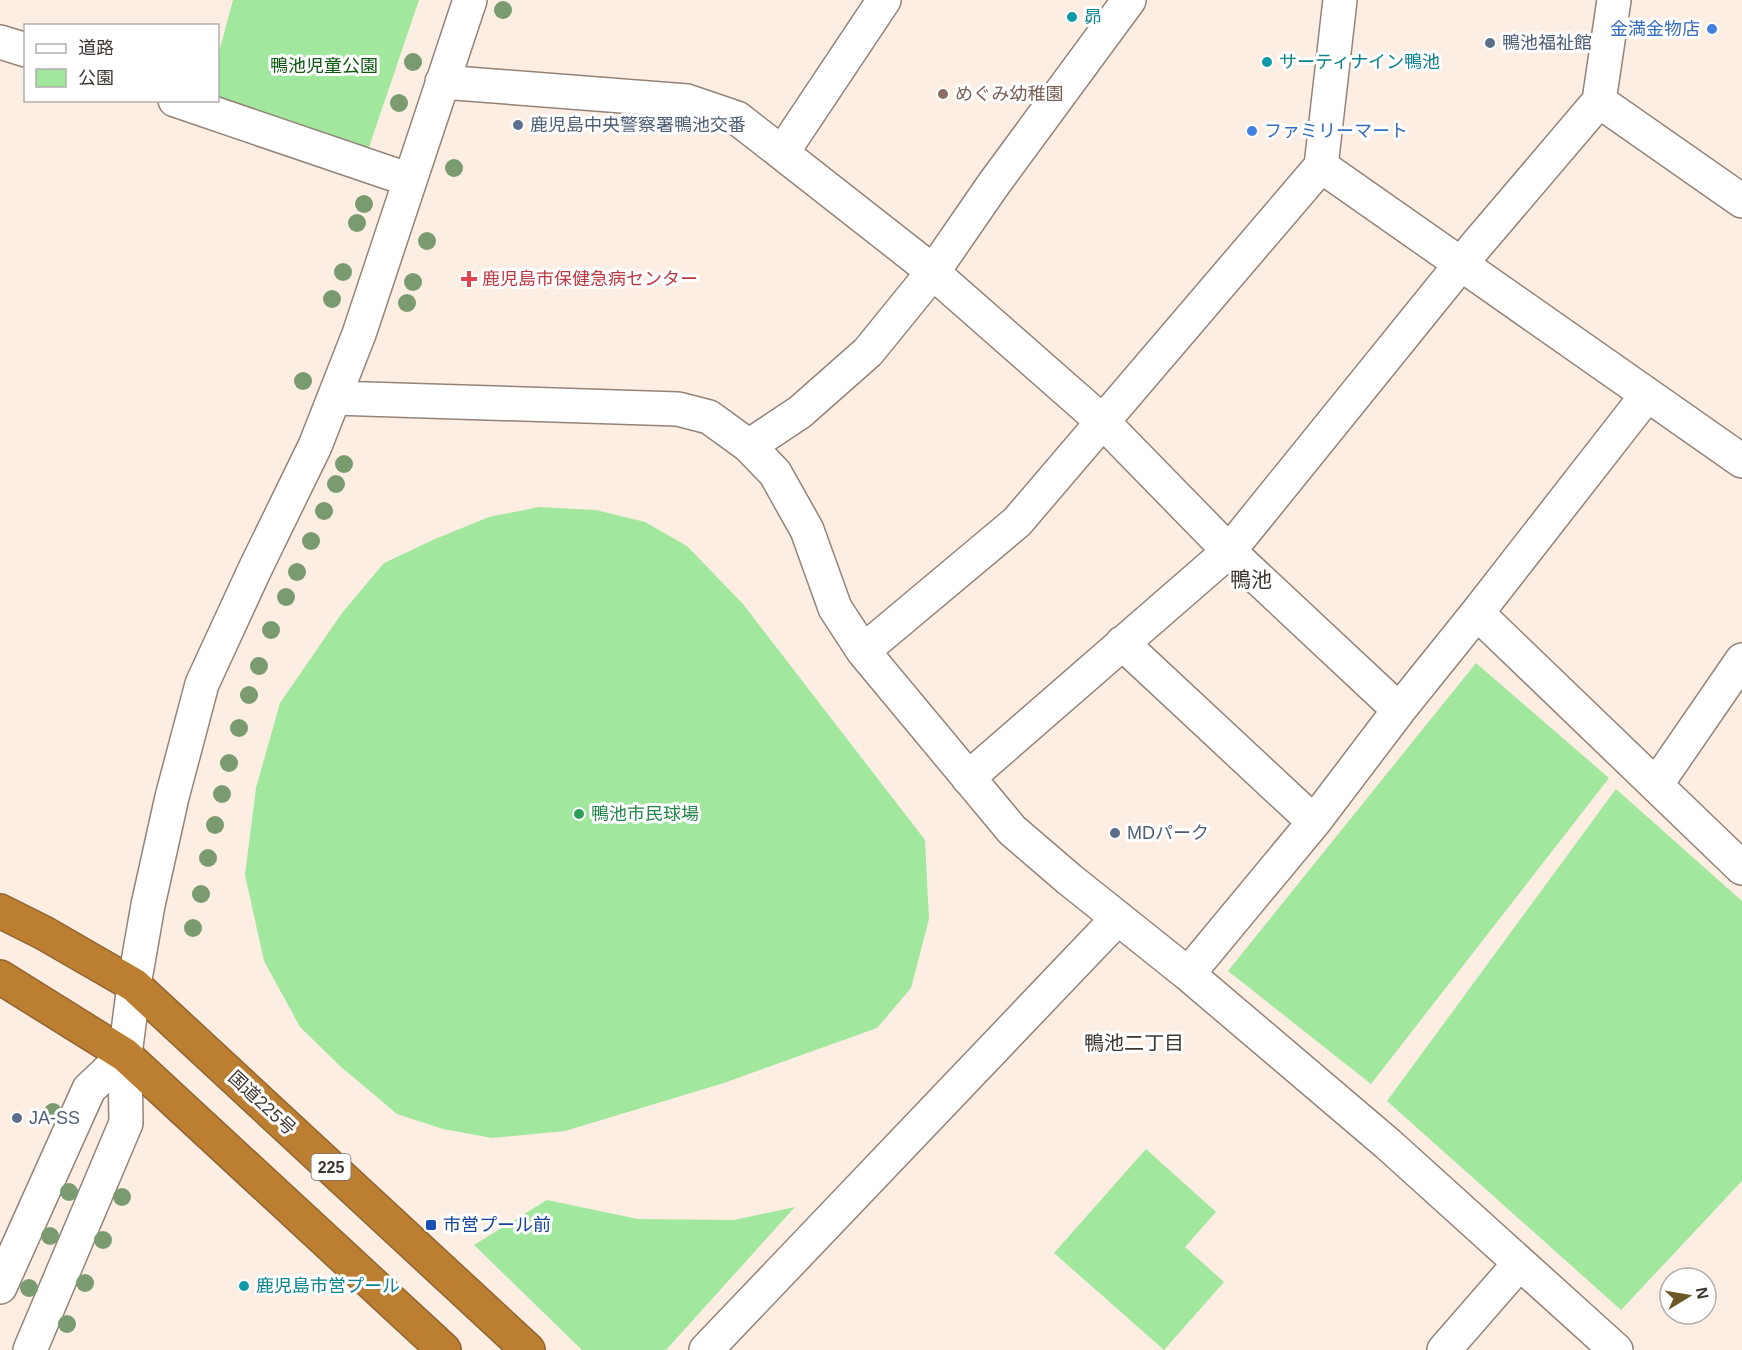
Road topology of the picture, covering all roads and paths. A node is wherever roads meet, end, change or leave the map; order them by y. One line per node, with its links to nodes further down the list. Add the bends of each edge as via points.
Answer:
1 (470, 0): 8 (street)
2 (884, 0): 11 (street)
3 (1129, 0): 16 (street)
4 (1340, 0): 12 (street)
5 (1614, 0): 9 (street)
6 (0, 42): 7 (street)
7 (24, 49)
8 (442, 82): 11 (street, via 687,101 737,118); 13 (street)
9 (1599, 101): 14 (street); 15 (street)
10 (181, 102): 13 (street)
11 (782, 153): 16 (street)
12 (1321, 166): 15 (street); 19 (street)
13 (410, 180): 18 (street)
14 (1742, 201)
15 (1461, 265): 17 (street); 22 (street)
16 (933, 272): 19 (street); 20 (street, via 868,352 800,412)
17 (1647, 395): 21 (street); 23 (street)
18 (334, 398): 20 (street, via 678,409 709,417); 36 (street, via 202,684 172,797)
19 (1103, 422): 22 (street); 25 (street, via 1017,522)
20 (749, 446): 25 (street, via 775,473 802,520 835,608)
21 (1742, 461)
22 (1229, 551): 24 (street); 27 (street)
23 (1478, 613): 27 (street); 29 (street)
24 (1122, 643): 28 (street); 30 (street)
25 (863, 651): 28 (street)
26 (1742, 660): 29 (street)
27 (1399, 710): 30 (street)
28 (968, 778): 33 (street, via 1012,830)
29 (1656, 785): 31 (street)
30 (1314, 822): 34 (street)
31 (1742, 868)
32 (0, 911): 36 (highway, 国道225号 / 225)
33 (1118, 918): 34 (street); 43 (street)
34 (1188, 974): 38 (street, via 1388,1144)
35 (0, 977): 37 (highway)
36 (134, 985): 37 (street); 42 (highway, 国道225号 / 225)
37 (125, 1055): 39 (street, via 89,1089); 40 (street, via 126,1123); 41 (highway)
38 (1519, 1264): 44 (street); 45 (street)
39 (0, 1287)
40 (30, 1350)
41 (444, 1350)
42 (528, 1350)
43 (706, 1350)
44 (1444, 1350)
45 (1616, 1350)

